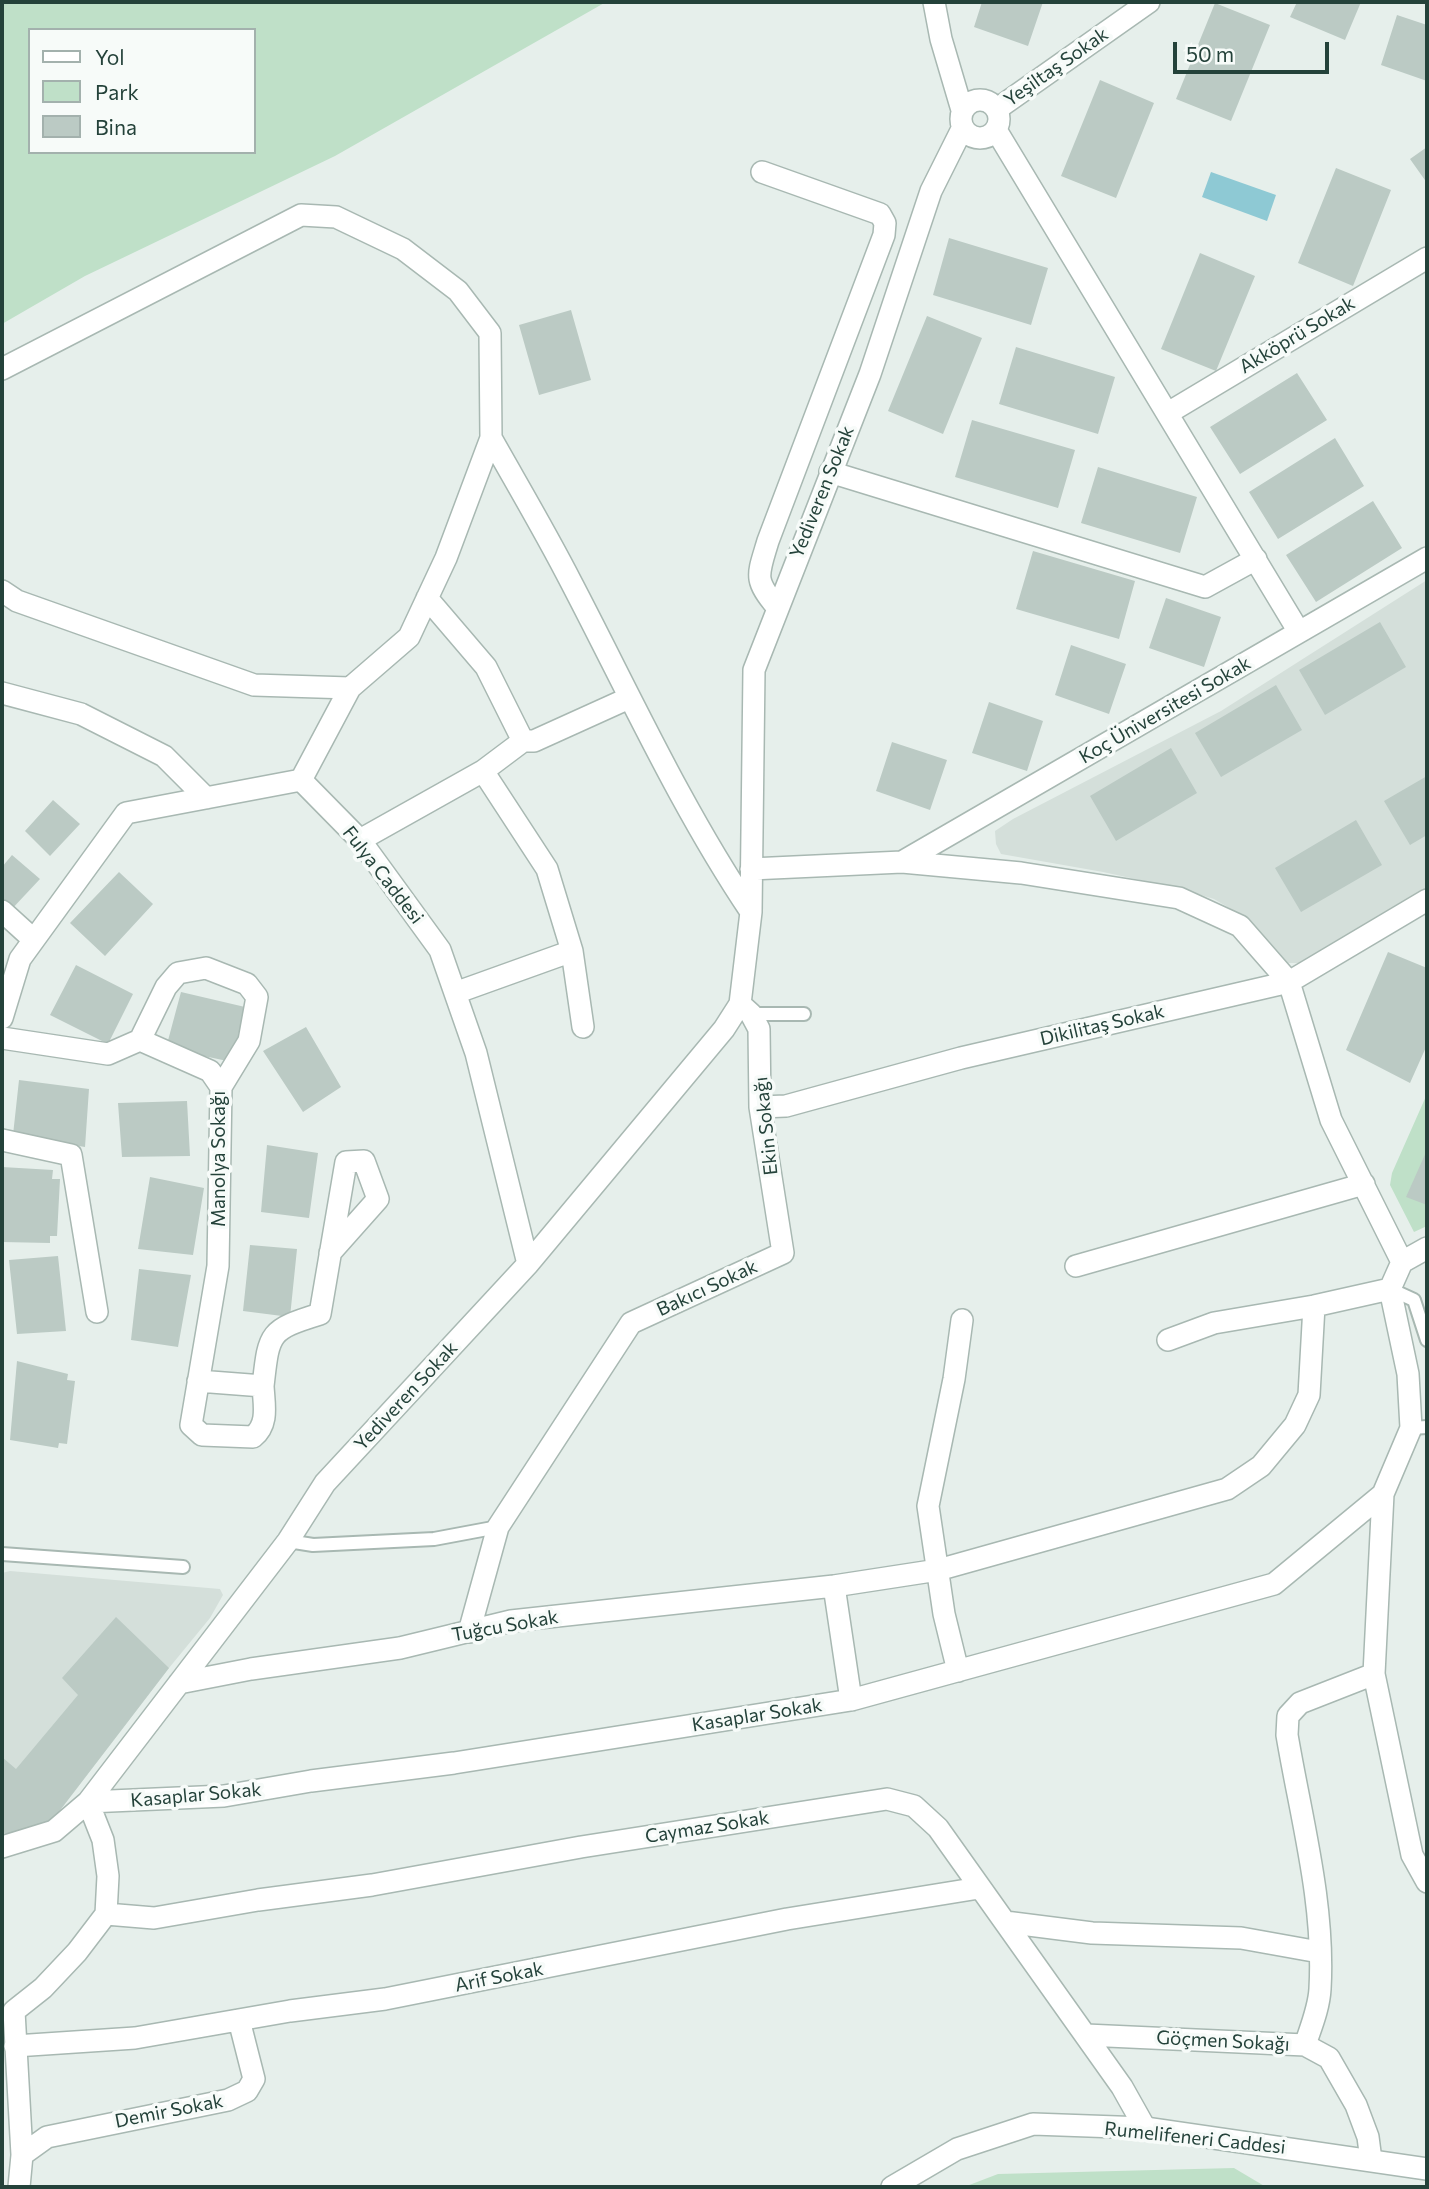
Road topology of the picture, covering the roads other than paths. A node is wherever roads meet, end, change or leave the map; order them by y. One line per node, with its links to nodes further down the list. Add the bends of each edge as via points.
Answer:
1 (934, 2): 3 (street)
2 (1149, 2): 4 (street, Yeşiltaş Sokak)
3 (962, 119): 4 (street, via 970,136 982,138 990,135); 4 (street, via 969,102 977,99 989,102); 10 (street, Yediveren Sokak, via 931,191 870,374)
4 (997, 119): 8 (street)
5 (762, 172): 15 (street, via 880,214 885,223 759,573 761,588)
6 (1427, 258): 8 (street, Akköprü Sokak)
7 (2, 369): 9 (street, via 301,215 336,217 403,249 458,291 490,333)
8 (1168, 413): 12 (street)
9 (491, 438): 14 (street); 19 (street)
10 (830, 472): 12 (street, via 1205,587); 15 (street, Yediveren Sokak)
11 (1427, 558): 16 (street, Koç Üniversitesi Sokak)
12 (1256, 559): 16 (street)
13 (2, 591): 17 (street, via 17,601 254,685)
14 (428, 598): 17 (street, via 409,637); 20 (street, via 486,667)
15 (777, 607): 26 (street, Yediveren Sokak, via 754,670)
16 (1299, 632): 25 (street, Koç Üniversitesi Sokak)
17 (350, 688): 22 (street)
18 (2, 692): 23 (street, via 81,714 164,755)
19 (629, 698): 20 (street, via 534,741); 29 (street, via 719,864)
20 (523, 741): 21 (street)
21 (483, 771): 24 (street); 31 (street, via 547,869)
22 (301, 780): 23 (street); 24 (street, Fulya Caddesi)
23 (206, 798): 30 (street, via 126,813)
24 (360, 840): 33 (street, Fulya Caddesi, via 440,950)
25 (902, 862): 26 (street); 32 (street, via 1021,873 1179,898 1240,926)
26 (751, 869): 29 (street, Yediveren Sokak)
27 (1427, 900): 32 (street, Dikilitaş Sokak)
28 (2, 911): 30 (street)
29 (751, 912): 34 (street, Yediveren Sokak)
30 (34, 940): 36 (street, via 20,959)
31 (572, 951): 33 (street); 37 (street)
32 (1289, 982): 41 (street, Dikilitaş Sokak, via 961,1058 786,1106); 43 (street, via 1331,1120)
33 (455, 993): 48 (street, Fulya Caddesi, via 476,1053)
34 (746, 1009): 35 (lane); 41 (street, Ekin Sokağı, via 759,1029); 48 (street, Yediveren Sokak)
35 (804, 1014)
36 (2, 1018)
37 (583, 1027)
38 (2, 1038): 39 (street, via 108,1054)
39 (140, 1040): 40 (street, Manolya Sokağı, via 210,1071); 40 (street, via 178,973 206,968 247,984 257,997 249,1041)
40 (221, 1087): 56 (street, Manolya Sokağı, via 218,1266)
41 (760, 1107): 46 (street, Ekin Sokağı)
42 (2, 1140): 52 (street, via 71,1155)
43 (1364, 1184): 47 (street); 49 (street)
44 (1427, 1248): 47 (street)
45 (330, 1253): 57 (street, via 320,1314 281,1328 271,1341)
46 (783, 1253): 60 (street, Bakıcı Sokak, via 631,1323)
47 (1402, 1262): 50 (street)
48 (527, 1264): 61 (street, Yediveren Sokak, via 325,1483)
49 (1076, 1266)
50 (1390, 1289): 51 (street); 55 (lane, via 1414,1300); 58 (street)
51 (1314, 1306): 54 (street, via 1214,1323); 64 (street, Tuğcu Sokak, via 1309,1395 1295,1425 1261,1466 1227,1489)
52 (97, 1312)
53 (962, 1320): 64 (street, via 928,1506)
54 (1168, 1340)
55 (1427, 1340)
56 (198, 1381): 57 (street); 57 (street, Manolya Sokağı, via 191,1425 202,1435 253,1437 262,1430)
57 (263, 1386)
58 (1419, 1427): 59 (street)
59 (1383, 1494): 67 (street, Kasaplar Sokak, via 1275,1584); 68 (street)
60 (498, 1527): 61 (lane, via 434,1539 313,1545); 66 (street)
61 (288, 1541): 69 (street, Yediveren Sokak)
62 (2, 1554): 63 (lane)
63 (183, 1567)
64 (938, 1570): 65 (street, Tuğcu Sokak); 67 (street)
65 (834, 1586): 66 (street, Tuğcu Sokak, via 511,1622); 70 (street)
66 (469, 1632): 69 (street, Tuğcu Sokak, via 400,1648)
67 (958, 1671): 70 (street, Kasaplar Sokak)
68 (1374, 1674): 73 (street, via 1412,1855); 77 (street, via 1300,1703 1289,1716 1287,1735 1318,1906)
69 (179, 1683): 71 (street, Yediveren Sokak)
70 (851, 1700): 71 (street, Kasaplar Sokak, via 224,1796)
71 (88, 1802): 72 (street, Yediveren Sokak, via 54,1831); 75 (street, via 103,1840 108,1876)
72 (2, 1847)
73 (1427, 1882)
74 (979, 1888): 75 (street, Caymaz Sokak, via 938,1828 914,1806 887,1799 154,1918); 76 (street, Caymaz Sokak); 79 (street, Arif Sokak, via 787,1919 385,1999)
75 (106, 1913): 78 (street, via 43,1988)
76 (1005, 1922): 77 (street, via 1092,1933 1241,1938); 80 (street, Caymaz Sokak)
77 (1319, 1952): 81 (street, via 1320,1990)
78 (8, 2014): 82 (street)
79 (239, 2020): 82 (street, Arif Sokak, via 135,2038); 84 (street, Demir Sokak, via 254,2079 247,2091 228,2100 47,2137)
80 (1086, 2035): 81 (street, Göçmen Sokağı); 83 (street, Caymaz Sokak)
81 (1305, 2045): 85 (street, Göçmen Sokağı, via 1329,2058 1356,2105)
82 (15, 2046): 84 (street)
83 (1145, 2129): 85 (street, Rumelifeneri Caddesi); 88 (street, Rumelifeneri Caddesi, via 1033,2124 957,2149)
84 (22, 2155): 87 (street)
85 (1371, 2160): 86 (street, Rumelifeneri Caddesi)
86 (1427, 2169)
87 (19, 2187)
88 (891, 2187)

